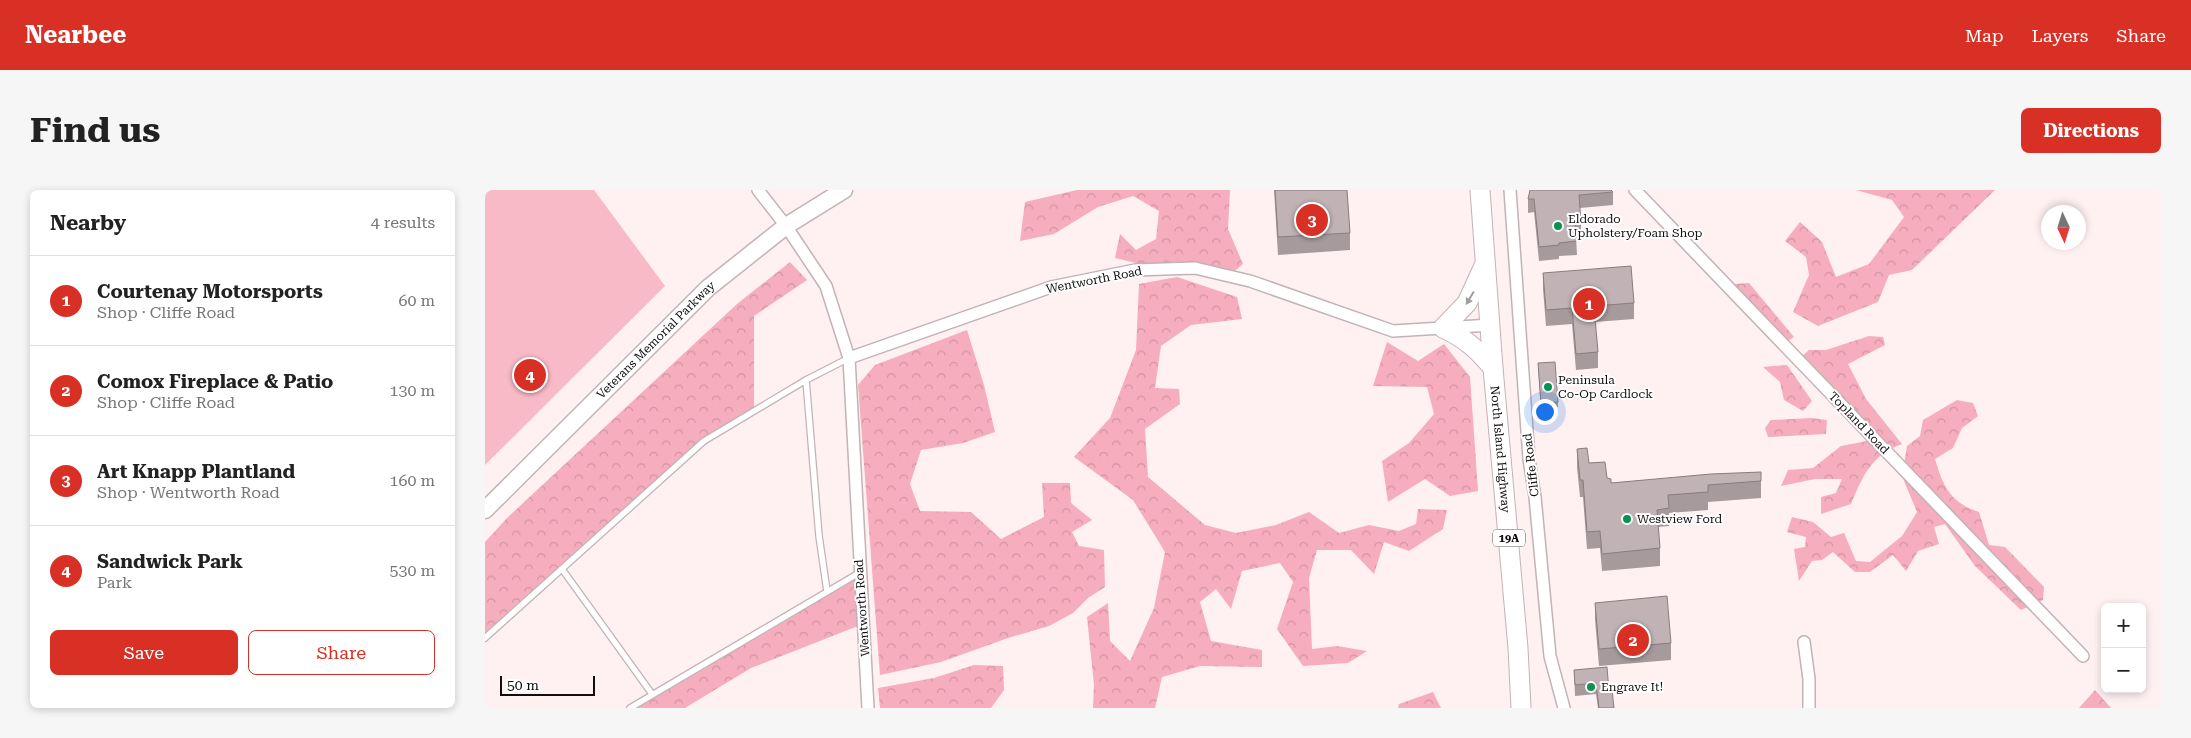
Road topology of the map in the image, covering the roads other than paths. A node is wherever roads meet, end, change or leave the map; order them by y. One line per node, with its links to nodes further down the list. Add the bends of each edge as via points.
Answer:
1 (758, 190): 6 (street, Wentworth Road)
2 (844, 190): 6 (main road, Veterans Memorial Parkway)
3 (1481, 190): 7 (main road, North Island Highway / 19A)
4 (1510, 190): 24 (street, Cliffe Road, via 1529,459 1550,656)
5 (1635, 190): 19 (street, Topland Road)
6 (786, 226): 10 (street, Wentworth Road, via 826,286); 13 (main road, Veterans Memorial Parkway, via 708,288)
7 (1486, 261): 8 (main road, North Island Highway / 19A); 9 (main road, one-way to 9, via 1470,299)
8 (1491, 325): 9 (street, Wentworth Road); 11 (main road, North Island Highway / 19A)
9 (1443, 328): 10 (street, Wentworth Road, via 1393,331 1250,280 1195,268 1135,270 1051,287); 11 (main road, via 1477,348)
10 (849, 358): 12 (lane); 15 (street, Wentworth Road)
11 (1493, 368): 23 (main road, North Island Highway / 19A)
12 (806, 380): 14 (lane, via 704,441); 16 (lane, via 819,536)
13 (485, 510)
14 (562, 569): 17 (lane); 20 (lane)
15 (859, 573): 16 (lane); 22 (street, Wentworth Road)
16 (827, 591): 20 (lane)
17 (485, 638)
18 (1804, 642): 25 (street)
19 (2083, 656)
20 (652, 694): 21 (lane)
21 (630, 708)
22 (868, 708)
23 (1521, 708)
24 (1564, 708)
25 (1809, 708)

